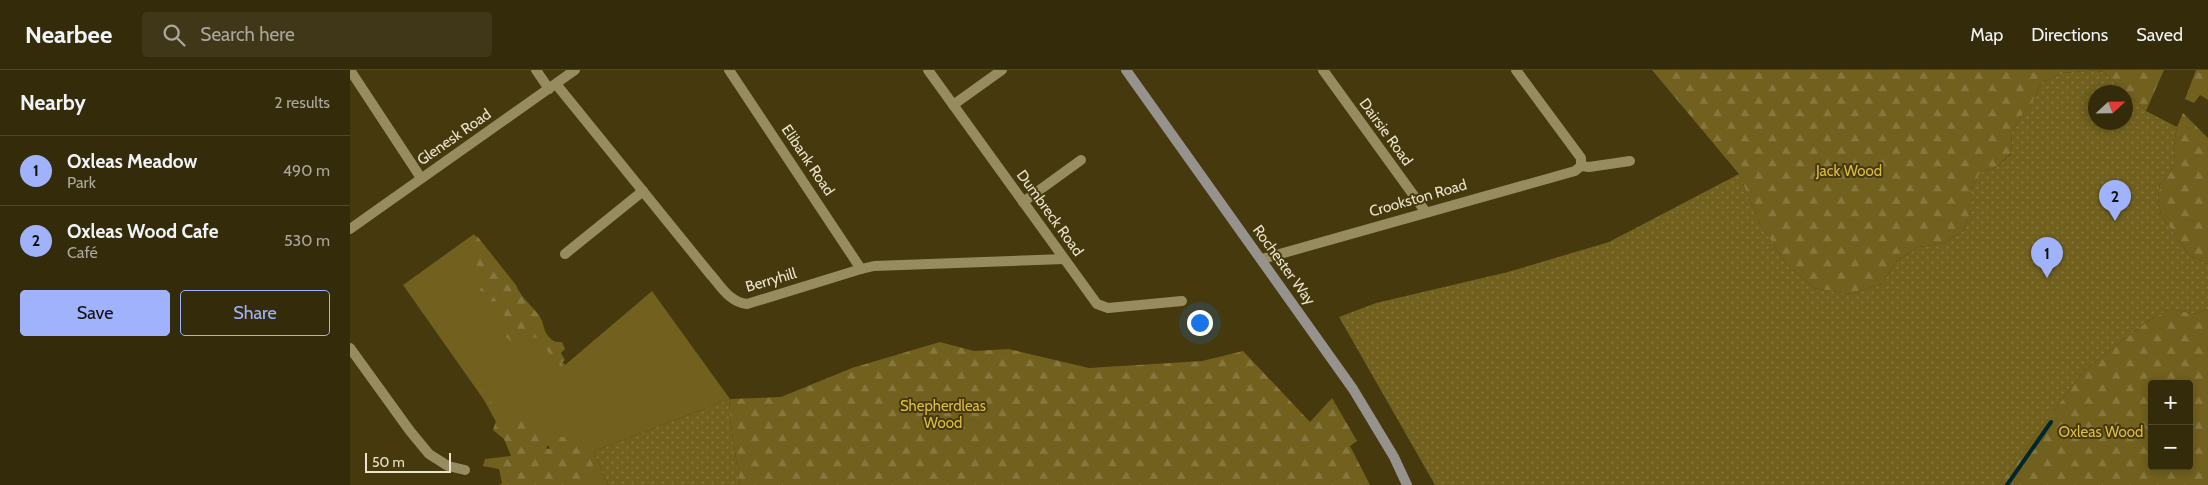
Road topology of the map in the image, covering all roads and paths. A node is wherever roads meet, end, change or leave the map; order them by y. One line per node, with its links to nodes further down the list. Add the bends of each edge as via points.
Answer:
1 (350, 70): 15 (street)
2 (536, 70): 10 (street, Berryhill)
3 (575, 70): 10 (street, Glenesk Road)
4 (729, 70): 23 (street, Elibank Road)
5 (928, 70): 11 (street, Dumbreck Road)
6 (1002, 70): 11 (street)
7 (1126, 70): 22 (street, Rochester Way)
8 (1323, 70): 18 (street, Dairsie Road)
9 (1516, 70): 14 (street, via 1581,158)
10 (552, 86): 15 (street, Glenesk Road); 16 (street, Berryhill)
11 (953, 105): 17 (street, Dumbreck Road)
12 (1082, 160): 17 (street)
13 (1630, 161): 14 (street, Crookston Road)
14 (1581, 166): 18 (street, Crookston Road, via 1575,171)
15 (421, 178): 19 (street, Glenesk Road)
16 (643, 191): 20 (street); 23 (street, Berryhill, via 738,303 747,304)
17 (1023, 202): 21 (street, Dumbreck Road)
18 (1426, 211): 22 (street, Crookston Road)
19 (350, 229)
20 (565, 254)
21 (1064, 259): 23 (street, Berryhill); 24 (street, Dumbreck Road, via 1102,307)
22 (1262, 259): 27 (street, Rochester Way, via 1354,389)
23 (861, 269)
24 (1182, 301)
25 (350, 348): 26 (street, via 429,454 448,466)
26 (465, 470)
27 (1407, 485)

